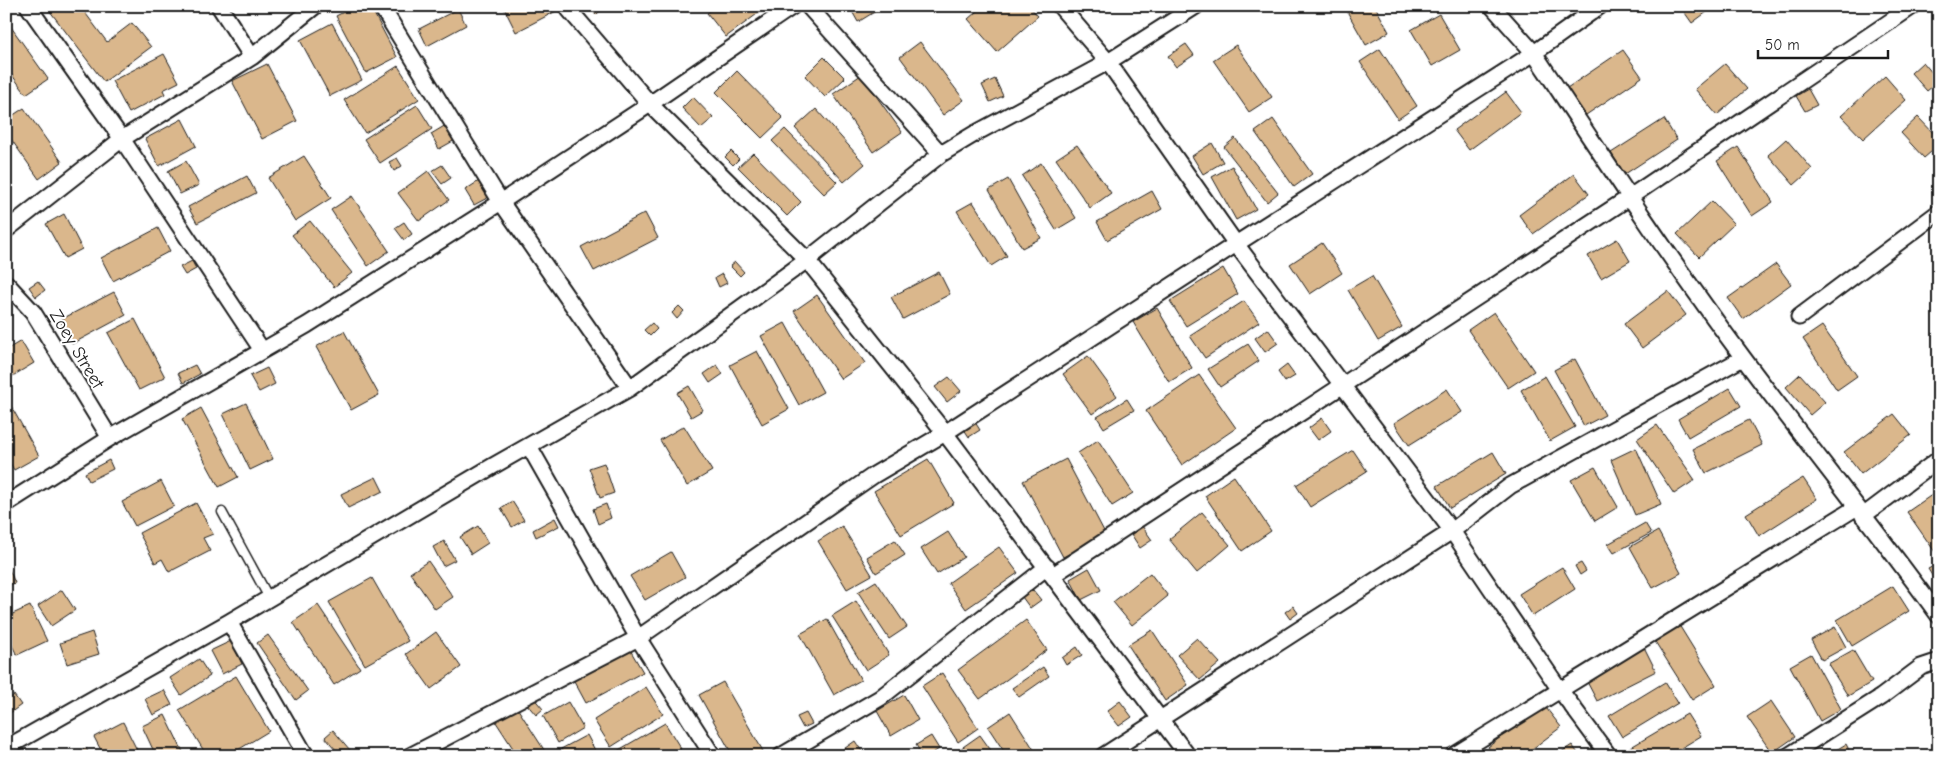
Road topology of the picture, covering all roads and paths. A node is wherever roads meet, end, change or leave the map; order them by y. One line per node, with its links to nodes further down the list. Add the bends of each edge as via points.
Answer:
1 (28, 6): 17 (street)
2 (219, 6): 14 (street)
3 (314, 6): 14 (street)
4 (381, 6): 20 (street)
5 (566, 6): 16 (street)
6 (793, 6): 16 (street)
7 (1060, 6): 15 (street)
8 (1196, 6): 15 (street)
9 (1492, 6): 13 (street)
10 (1600, 6): 13 (street)
11 (1913, 6): 19 (street)
12 (816, 9): 18 (street)
13 (1534, 53): 19 (street); 23 (street)
14 (252, 57): 17 (street)
15 (1108, 62): 18 (street); 23 (street)
16 (650, 104): 20 (street); 24 (street)
17 (122, 138): 22 (street); 27 (street)
18 (941, 154): 24 (street)
19 (1630, 197): 28 (street); 29 (street)
20 (501, 202): 27 (street); 30 (street)
21 (1939, 212): 26 (street)
22 (6, 230)
23 (1236, 244): 29 (street); 31 (street)
24 (806, 260): 30 (street); 31 (street)
25 (6, 283): 32 (street, Zoey Street, via 33,312)
26 (1800, 317)
27 (262, 350): 32 (street)
28 (1743, 358): 36 (street); 38 (street, via 1510,486)
29 (1343, 387): 38 (street); 39 (street)
30 (630, 388): 33 (street)
31 (945, 433): 39 (street); 43 (street, via 874,475)
32 (110, 438): 35 (street)
33 (529, 446): 40 (street); 43 (street)
34 (1939, 460): 36 (street)
35 (6, 504)
36 (1860, 511): 41 (street); 45 (street)
37 (222, 512): 40 (lane)
38 (1452, 530): 45 (street); 46 (street)
39 (1050, 571): 46 (street); 51 (street, via 880,698)
40 (270, 598): 42 (street)
41 (1939, 616)
42 (229, 622): 47 (street); 48 (street)
43 (638, 638): 49 (street); 50 (street)
44 (1939, 661): 56 (street, via 1921,667 1881,697)
45 (1560, 690): 54 (street); 55 (street)
46 (1160, 719): 52 (street); 53 (street)
47 (6, 748)
48 (306, 756)
49 (410, 756)
50 (712, 756)
51 (781, 756)
52 (1103, 756)
53 (1188, 756)
54 (1453, 756)
55 (1609, 756)
56 (1788, 756)

